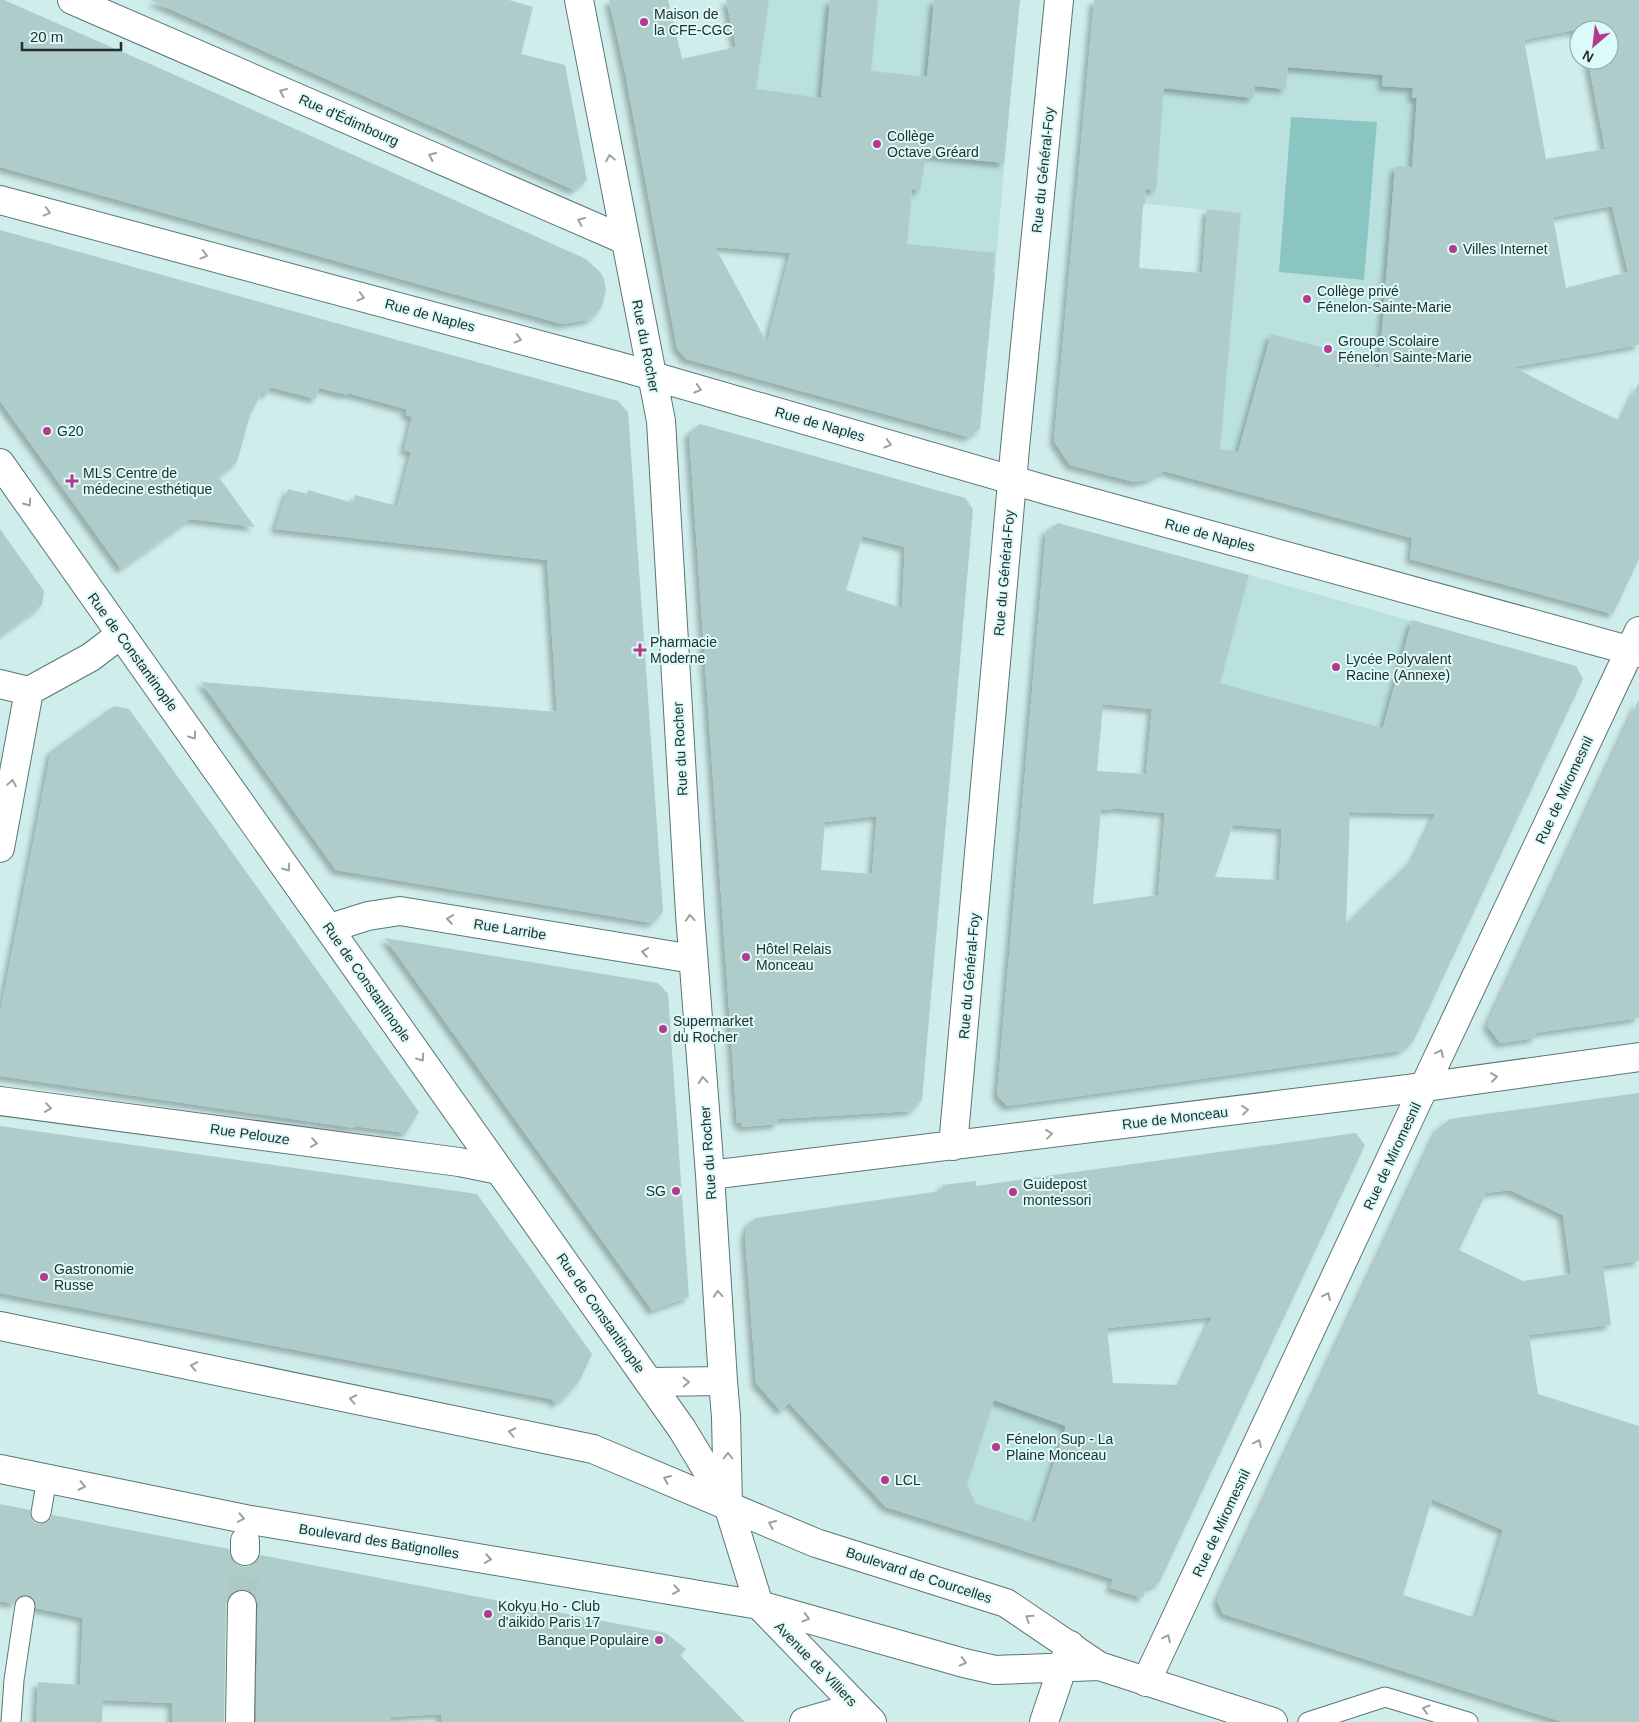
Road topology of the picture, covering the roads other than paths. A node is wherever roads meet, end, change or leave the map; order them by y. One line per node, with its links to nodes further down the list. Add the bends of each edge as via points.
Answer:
1 (72, 0): 5 (street, Rue d'Édimbourg, one-way to 1)
2 (578, 0): 5 (street, Rue du Rocher, one-way to 2)
3 (1060, 0): 8 (street, Rue du Général-Foy)
4 (0, 200): 6 (street, Rue de Naples, one-way to 6)
5 (625, 240): 6 (street, Rue du Rocher)
6 (651, 376): 8 (street, Rue de Naples, one-way to 8); 15 (street, Rue du Rocher, one-way to 6, via 661,422)
7 (0, 464): 9 (street, Rue de Constantinople, one-way to 9)
8 (1012, 480): 10 (street, Rue de Naples); 19 (street, Rue du Général-Foy)
9 (122, 634): 12 (street, via 91,657); 14 (street, Rue de Constantinople, one-way to 14)
10 (1636, 645): 17 (street, Rue de Miromesnil, one-way to 10)
11 (0, 684): 12 (street)
12 (29, 690): 13 (street, one-way to 12)
13 (0, 848)
14 (330, 928): 15 (street, Rue Larribe, one-way to 14, via 400,911 368,916); 20 (street, Rue de Constantinople, one-way to 20)
15 (693, 960): 21 (street, Rue du Rocher, one-way to 15)
16 (1639, 1057): 17 (street, Rue de Monceau, one-way to 16)
17 (1424, 1087): 19 (street, Rue de Monceau, one-way to 17); 33 (street, Rue de Miromesnil, one-way to 17)
18 (0, 1101): 20 (street, Rue Pelouze, one-way to 20)
19 (953, 1146): 21 (street, Rue de Monceau)
20 (499, 1170): 24 (street, Rue de Constantinople)
21 (710, 1175): 23 (street, Rue du Rocher, one-way to 21)
22 (0, 1326): 27 (street, one-way to 22, via 593,1449)
23 (723, 1381): 24 (street, one-way to 23); 27 (street, Rue du Rocher, one-way to 23, via 728,1441)
24 (650, 1382): 27 (street, Rue de Constantinople)
25 (0, 1469): 26 (street, Boulevard des Batignolles)
26 (47, 1478): 28 (lane); 30 (street, Boulevard des Batignolles, one-way to 30, via 246,1520)
27 (728, 1505): 30 (street); 32 (street, Boulevard de Courcelles, one-way to 27, via 1006,1603 816,1543)
28 (42, 1513)
29 (242, 1605): 36 (street)
30 (760, 1605): 32 (street, one-way to 32, via 995,1670); 34 (street, Avenue de Villiers)
31 (25, 1606): 35 (lane)
32 (1066, 1657): 33 (street, Boulevard de Courcelles); 38 (street)
33 (1146, 1682): 39 (street, Boulevard de Courcelles)
34 (864, 1714): 37 (street)
35 (11, 1722)
36 (240, 1722)
37 (804, 1722)
38 (1044, 1722)
39 (1273, 1722)
40 (1308, 1722): 41 (lane, one-way to 40, via 1385,1697)
41 (1468, 1722)

